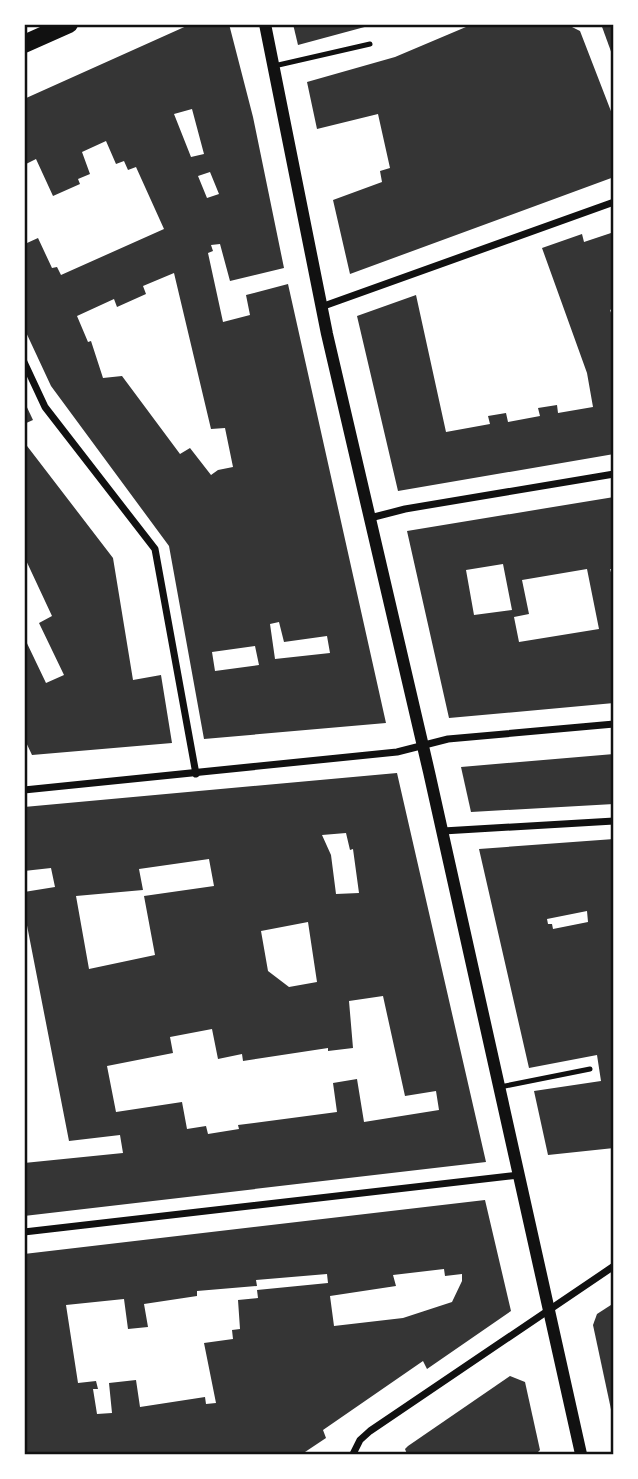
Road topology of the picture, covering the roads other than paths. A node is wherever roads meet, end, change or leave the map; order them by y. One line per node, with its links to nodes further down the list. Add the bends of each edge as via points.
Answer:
1 (69, 24): 3 (main road)
2 (265, 24): 5 (street)
3 (24, 44)
4 (370, 44): 5 (lane)
5 (274, 66): 7 (street)
6 (614, 202): 7 (street)
7 (321, 307): 10 (street)
8 (24, 362): 13 (street, via 45,407 155,549)
9 (614, 474): 10 (street)
10 (370, 518): 12 (street)
11 (614, 724): 12 (street, via 448,739)
12 (423, 746): 13 (street); 16 (street)
13 (196, 774): 14 (street)
14 (24, 790)
15 (614, 821): 16 (street)
16 (443, 831): 18 (street)
17 (590, 1069): 18 (lane)
18 (500, 1087): 19 (street)
19 (520, 1175): 20 (street); 22 (street)
20 (24, 1232)
21 (614, 1266): 22 (street)
22 (550, 1309): 23 (street, via 370,1431); 24 (street)
23 (353, 1454)
24 (581, 1454)

